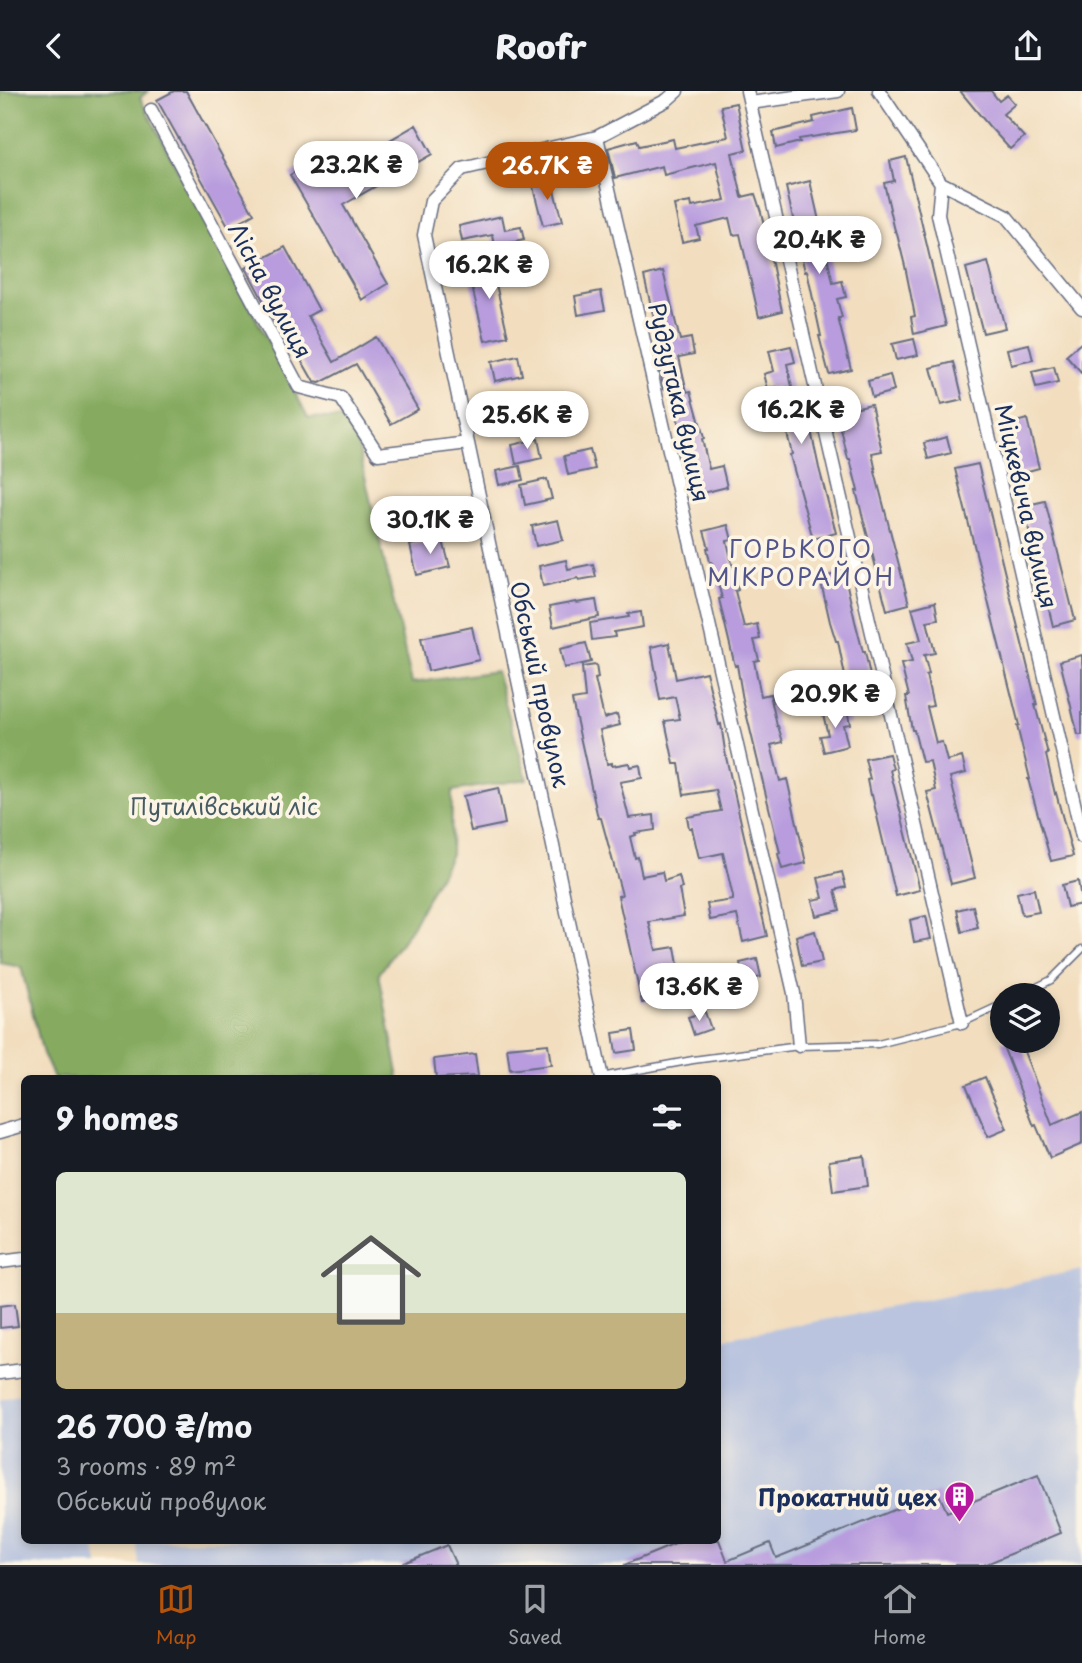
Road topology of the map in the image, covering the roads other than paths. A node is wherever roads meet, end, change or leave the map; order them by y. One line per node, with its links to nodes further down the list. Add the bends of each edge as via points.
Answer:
1 (677, 91): 6 (street, Обський провулок)
2 (838, 91): 4 (street)
3 (879, 91): 7 (street)
4 (749, 97): 14 (street)
5 (151, 110): 9 (street, Лісна вулиця, via 299,387 341,398 378,454)
6 (597, 137): 9 (street, Обський провулок, via 462,169 431,201 424,235); 15 (street, Рудзутака вулиця, via 794,993)
7 (941, 183): 8 (street, via 1006,216); 10 (street, Міцкевича вулиця, via 938,215)
8 (1082, 308)
9 (468, 443): 16 (street, Обський провулок)
10 (1082, 837)
11 (1082, 949): 12 (lane)
12 (1045, 983)
13 (990, 1009): 14 (lane)
14 (961, 1023): 15 (lane, via 878,1044)
15 (799, 1046): 17 (lane)
16 (601, 1075)
17 (612, 1075)
18 (21, 1126): 19 (street)
19 (0, 1132)
20 (21, 1259): 21 (street)
21 (0, 1262)
22 (21, 1370): 23 (street)
23 (0, 1373)

